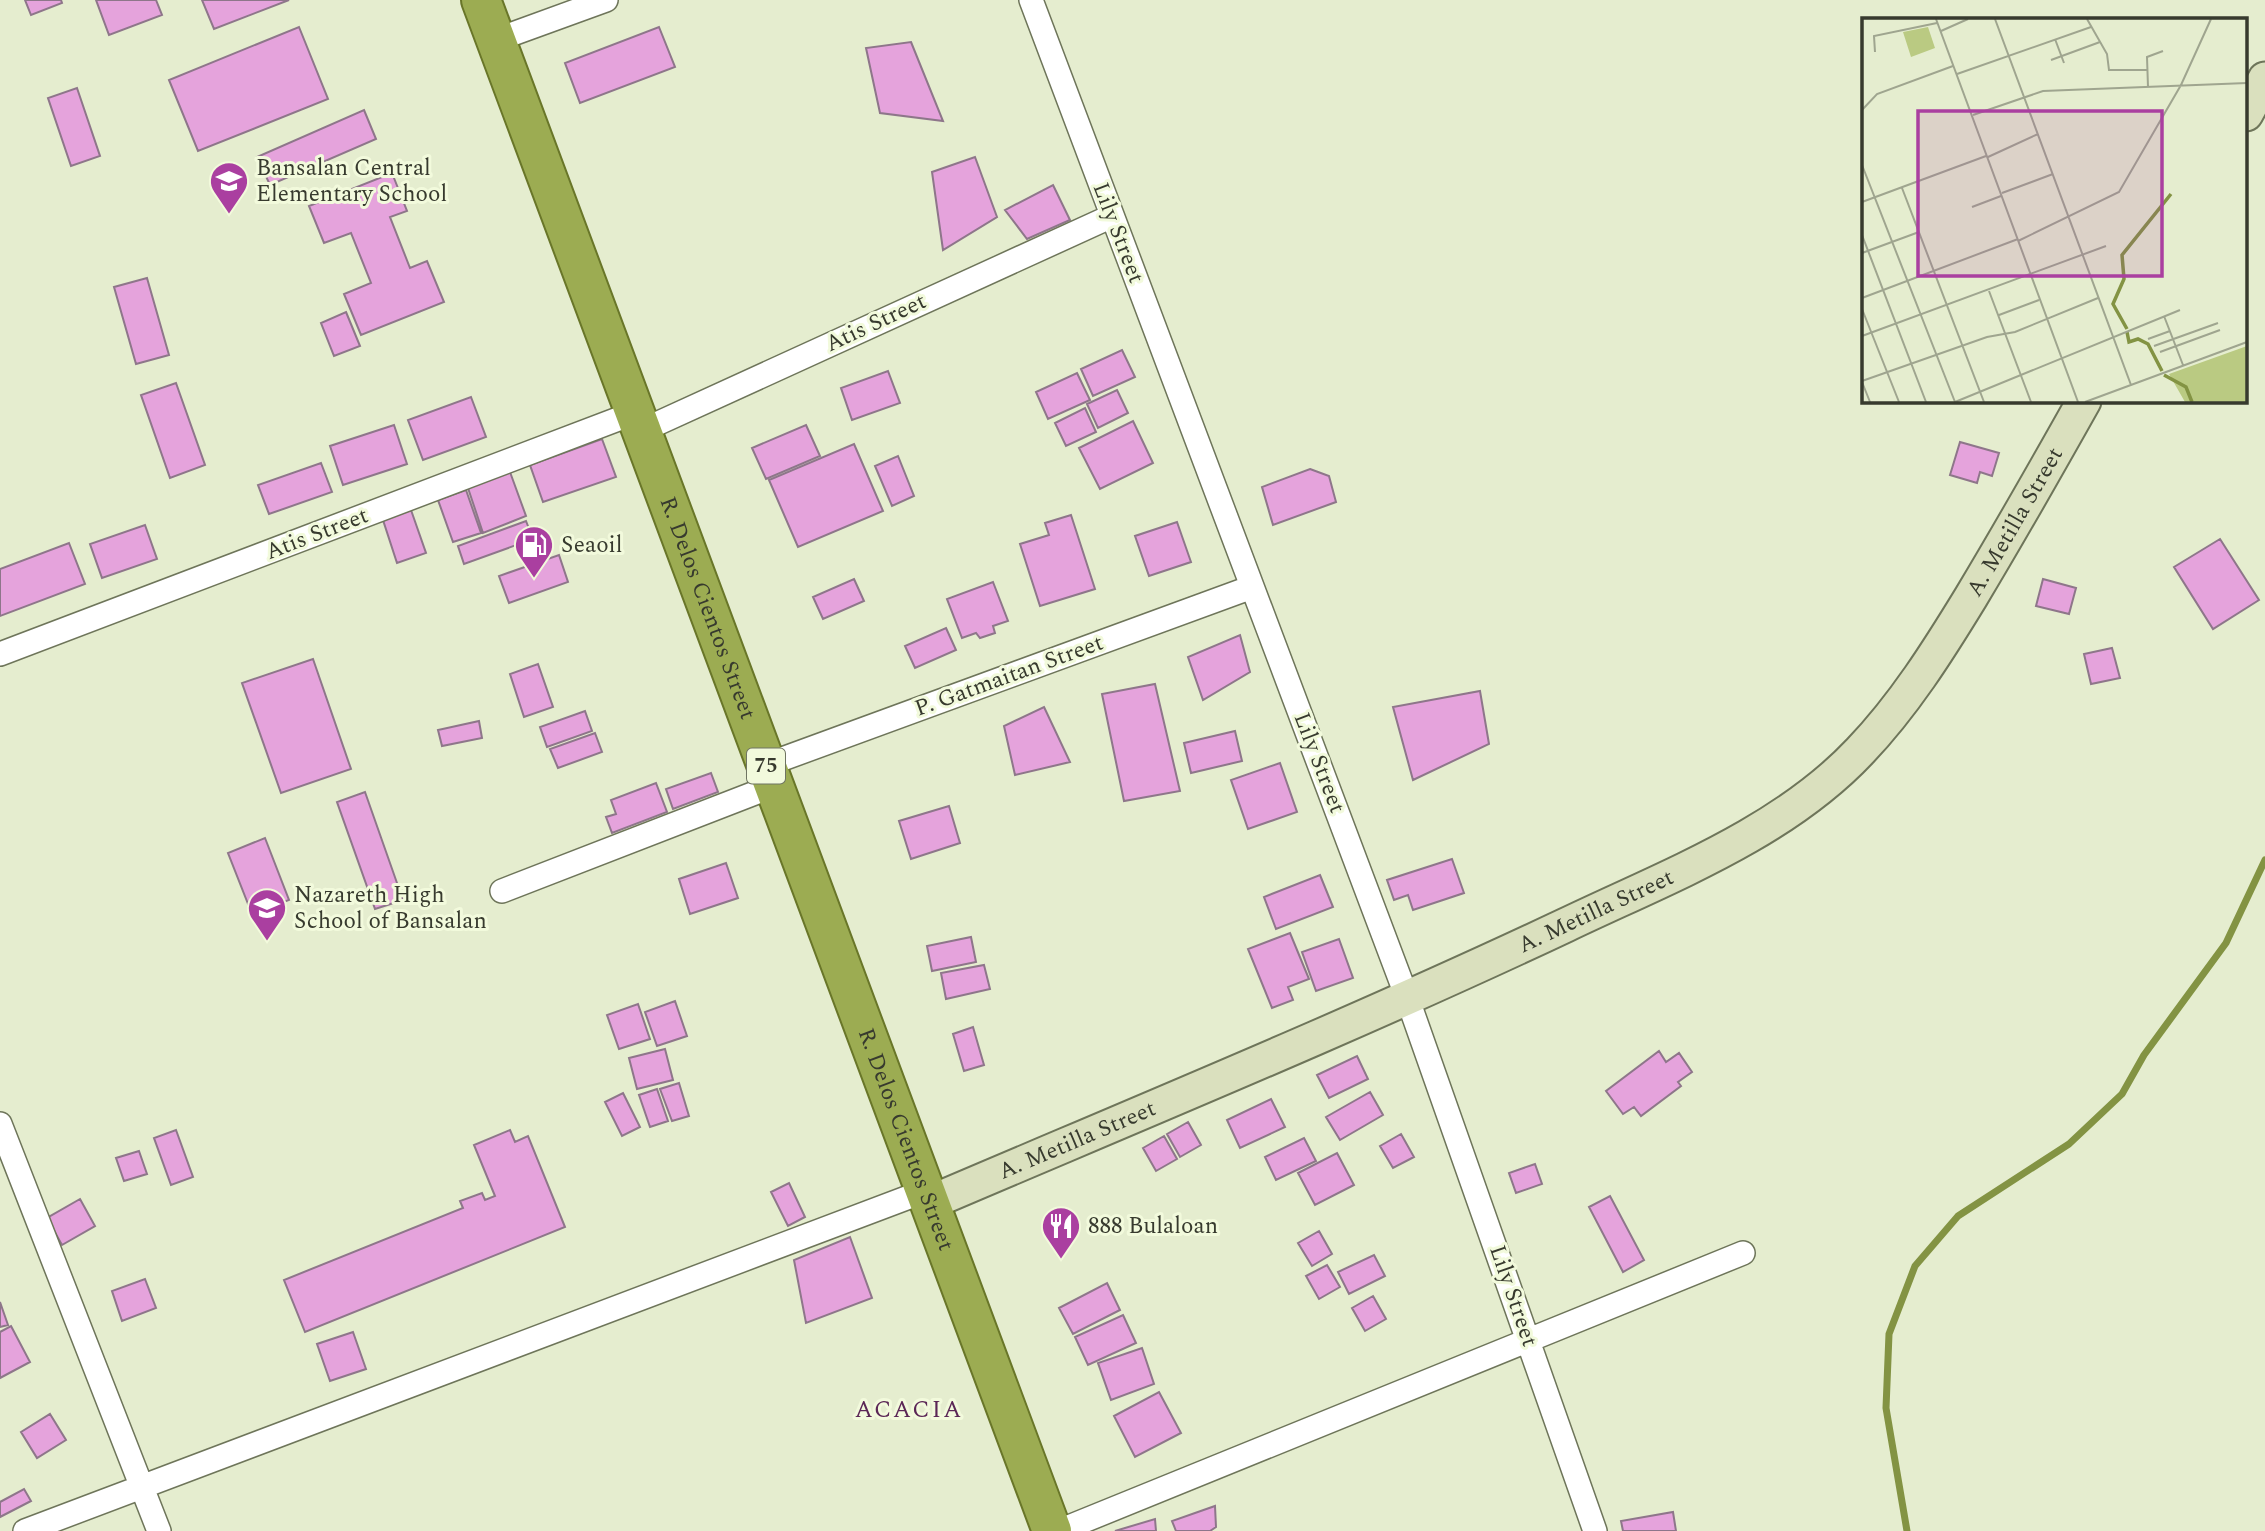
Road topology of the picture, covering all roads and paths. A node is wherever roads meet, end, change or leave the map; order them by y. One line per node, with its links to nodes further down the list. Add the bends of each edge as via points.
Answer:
1 (481, 0): 4 (highway, R. Delos Cientos Street / 75)
2 (606, 0): 4 (street)
3 (1031, 0): 7 (street, Lily Street)
4 (496, 40): 9 (highway, R. Delos Cientos Street / 75)
5 (2265, 79): 6 (main road)
6 (2248, 110)
7 (1112, 216): 9 (street, Atis Street); 10 (street, Lily Street)
8 (2083, 402): 14 (main road, A. Metilla Street, via 1927,668 1852,759 1749,835)
9 (637, 422): 11 (street, Atis Street); 12 (highway, R. Delos Cientos Street / 75)
10 (1252, 587): 12 (street, P. Gatmaitan Street); 14 (street, Lily Street)
11 (0, 654)
12 (770, 775): 13 (street, P. Gatmaitan Street); 16 (highway, R. Delos Cientos Street / 75)
13 (502, 891)
14 (1408, 1000): 16 (main road, A. Metilla Street); 18 (street, Lily Street)
15 (0, 1127): 19 (street)
16 (927, 1197): 19 (street); 22 (highway, R. Delos Cientos Street / 75)
17 (1743, 1253): 18 (street)
18 (1528, 1340): 23 (street); 24 (street, Lily Street)
19 (142, 1488): 20 (street); 21 (street)
20 (25, 1531)
21 (159, 1531)
22 (1052, 1531)
23 (1059, 1531)
24 (1595, 1531)

